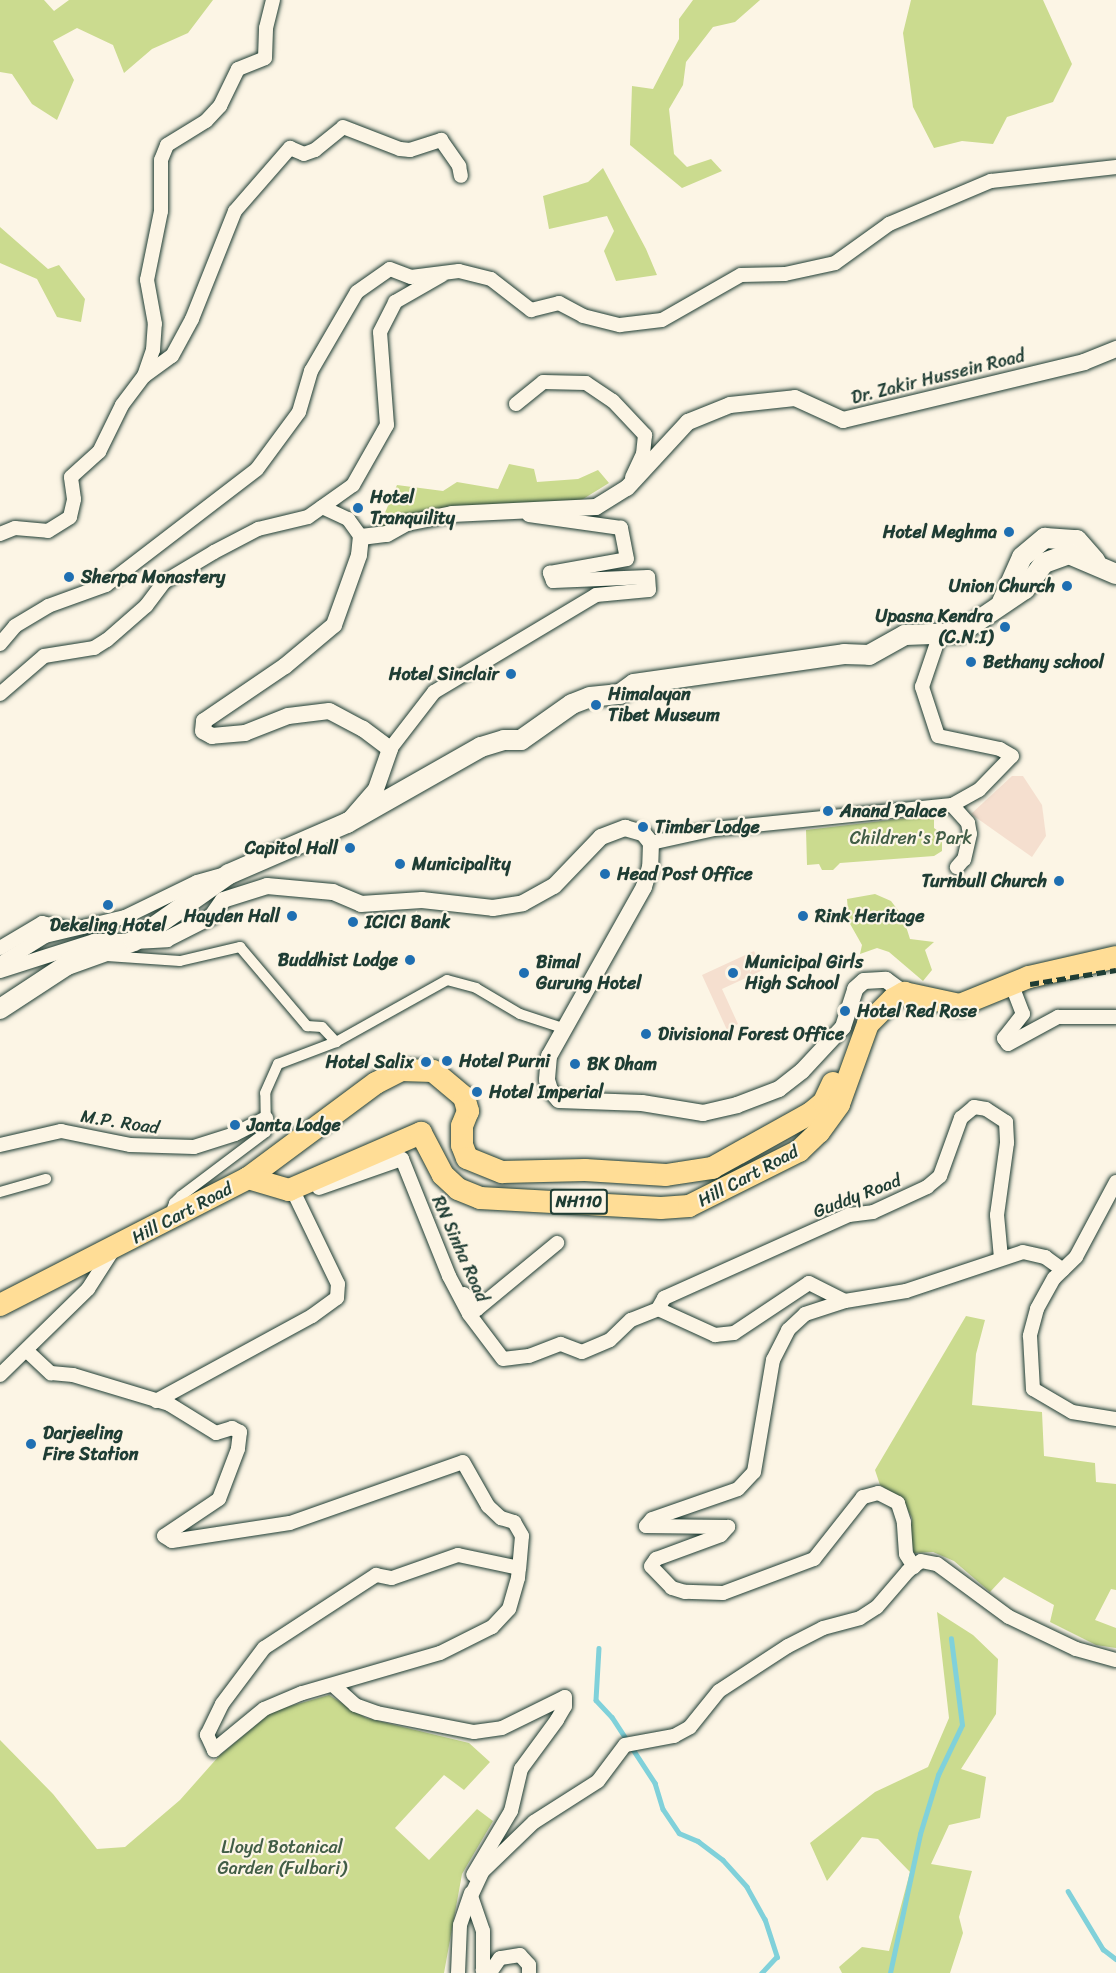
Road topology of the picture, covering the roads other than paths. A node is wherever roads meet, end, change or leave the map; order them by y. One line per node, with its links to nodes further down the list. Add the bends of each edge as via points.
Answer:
1 (273, 0): 6 (street, via 266,28 265,58 238,69 220,106 206,121 167,145 158,176 161,211 147,280 155,324 153,351)
2 (1116, 167): 4 (street, via 991,182 889,224 835,263 784,274 741,275 662,320 620,325 583,316 559,303 531,310 491,279)
3 (461, 176): 6 (street, via 459,166 441,140 410,150 343,127 315,150 304,154 290,148 235,211 192,319 172,356)
4 (447, 272): 9 (street, via 395,303 380,332 387,425 353,485); 15 (street, via 411,277 390,269 357,292 311,371 299,412 257,469 106,585 48,606 15,626)
5 (1116, 349): 8 (street, Dr. Zakir Hussein Road, via 1084,362 843,420 795,398 730,405 688,422)
6 (144, 376): 11 (street, via 122,405 99,452 71,477 74,499 70,517 48,531 15,528)
7 (516, 404): 8 (street, via 543,382 586,382 613,401 645,435 643,454)
8 (627, 488): 10 (street, Dr. Zakir Hussein Road, via 596,507)
9 (322, 507): 12 (street, via 348,519); 16 (street, via 308,517 258,529 214,552 164,582 146,606 107,640 94,648 44,656)
10 (500, 512): 12 (street, Dr. Zakir Hussein Road, via 452,514 407,523 387,534); 17 (street, via 621,528 627,559 550,573 553,581 648,577 649,590 596,595 434,692)
11 (0, 534)
12 (361, 537): 17 (street, via 359,555 334,625 285,666 204,721 203,731 212,736 245,733 288,716 328,711)
13 (1108, 569): 14 (main road, via 1069,554 1044,563 1025,589 998,605 976,625)
14 (939, 636): 18 (street, via 922,687 938,736 1000,749 1012,756 979,790); 19 (main road, via 904,635 869,655 844,654 634,684 620,694 590,697 565,708 536,733 521,740 481,747)
15 (0, 644)
16 (0, 694)
17 (390, 749): 19 (street, via 376,789)
18 (952, 806): 20 (street, via 714,829); 21 (street, via 968,823 970,834 964,859)
19 (346, 823): 22 (main road)
20 (651, 843): 24 (street, via 643,833 625,828 601,837 555,886 523,903 493,908 422,900 361,904 333,892 267,886 223,900 212,916 167,939); 35 (street, via 651,867 644,887)
21 (957, 867)
22 (229, 874): 23 (street, via 197,882 125,917); 24 (main road)
23 (68, 928): 25 (street, via 42,923); 28 (street, via 45,936)
24 (134, 941): 26 (main road); 29 (street, via 94,941)
25 (0, 948)
26 (87, 956): 32 (main road); 36 (street, via 180,961 240,946 307,1026 322,1026)
27 (1116, 957): 30 (highway)
28 (0, 964)
29 (0, 971)
30 (1011, 983): 31 (highway, via 960,1005); 33 (street, via 1023,1014 1005,1038 1008,1044 1058,1017)
31 (904, 993): 34 (highway, Hill Cart Road / NH110, via 881,1008); 35 (street, via 886,980 864,981 855,989 843,1027 795,1077 764,1096 703,1113 642,1103 559,1100 550,1090 547,1069 549,1056)
32 (0, 1009)
33 (1116, 1017)
34 (868, 1024): 40 (highway, via 853,1035 824,1102 787,1128 712,1168 666,1175 585,1170 502,1172 486,1168 467,1158 462,1145 462,1126 468,1111 464,1097 433,1071 418,1068 401,1070 376,1083); 43 (highway, Hill Cart Road / NH110, via 839,1104 812,1138 799,1151 690,1206 480,1198 458,1189 442,1175 421,1133)
35 (566, 1029): 36 (street, via 520,1014 477,988 447,980)
36 (336, 1042): 37 (street, via 278,1064 265,1093)
37 (266, 1118): 38 (street, M.P. Road, via 235,1134 194,1147 130,1145 61,1131); 44 (street, via 267,1132 181,1196)
38 (0, 1145)
39 (46, 1179): 42 (street)
40 (246, 1179): 43 (highway, Hill Cart Road); 44 (highway, Hill Cart Road)
41 (1116, 1182): 48 (street, via 1077,1257)
42 (0, 1192)
43 (292, 1193): 49 (street, RN Sinha Road, via 402,1159); 55 (street, via 338,1284 338,1298)
44 (169, 1219): 46 (highway, Hill Cart Road)
45 (557, 1243): 49 (street, via 477,1309)
46 (112, 1250): 51 (highway, Hill Cart Road); 53 (street, via 99,1277)
47 (1001, 1258): 48 (street, via 1023,1252 1045,1257); 50 (street, via 906,1291); 52 (street, Guddy Road, via 997,1215 1007,1143 1006,1122 986,1109 974,1107 961,1118 940,1176 927,1187 873,1212 849,1215 664,1298)
48 (1059, 1274): 56 (street, via 1037,1309 1030,1336 1032,1389 1072,1412)
49 (449, 1276): 52 (street, RN Sinha Road, via 469,1314 503,1359 529,1356 561,1344 582,1352 610,1340 631,1320)
50 (845, 1301): 52 (street, via 809,1283 734,1333 715,1335); 57 (street, via 805,1314 788,1330 773,1360 754,1472 738,1489 652,1519 646,1526 728,1527 722,1534 656,1559 651,1566 672,1588 703,1593 723,1593 783,1574 814,1559 862,1497 878,1493 898,1503 906,1554)
51 (0, 1305)
52 (658, 1309)
53 (27, 1351): 54 (street); 55 (street, via 51,1373 73,1375)
54 (0, 1376)
55 (156, 1401): 58 (street, via 169,1404 216,1433 232,1428 240,1432 238,1449 219,1499 164,1536 172,1541 290,1523 463,1462 488,1506 501,1518 514,1522 522,1536)
56 (1116, 1419)
57 (914, 1567): 59 (street, via 921,1562 937,1564 1009,1617 1076,1649); 61 (street, via 877,1607 860,1618 823,1628 719,1690 690,1727 674,1736 625,1745 598,1781 534,1822 482,1872)
58 (519, 1568): 60 (street, via 509,1610 482,1634 440,1653); 60 (street, via 458,1556 392,1578 376,1575 264,1647 222,1704 207,1735 214,1750 264,1709)
59 (1116, 1660)
60 (333, 1685): 61 (street, via 355,1705 377,1713 474,1732 502,1728 565,1697 557,1720 521,1769 511,1811 470,1882)
61 (471, 1896): 62 (street, via 460,1925); 63 (street, via 483,1932 483,1970 490,1973 500,1958 520,1955 529,1965)
62 (458, 1973)
63 (529, 1973)

